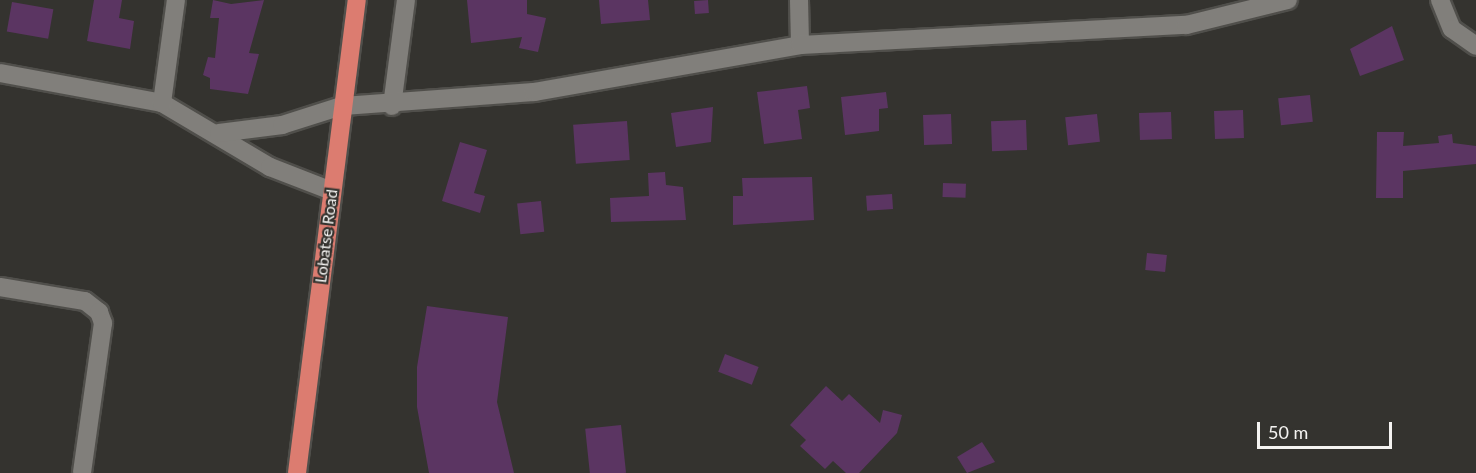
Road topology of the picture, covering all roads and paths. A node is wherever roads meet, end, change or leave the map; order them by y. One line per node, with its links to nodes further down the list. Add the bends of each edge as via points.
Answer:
1 (176, 0): 10 (street)
2 (357, 0): 11 (highway, Lobatse Road)
3 (406, 0): 12 (street)
4 (799, 0): 7 (street)
5 (1288, 0): 7 (street, via 1186,25)
6 (1440, 0): 8 (street, via 1452,29)
7 (800, 45): 12 (street, via 534,92)
8 (1476, 46)
9 (0, 73): 10 (street)
10 (162, 103): 13 (street)
11 (342, 106): 12 (street); 13 (street, via 282,125); 14 (highway, Lobatse Road)
12 (392, 106)
13 (219, 133): 14 (street, via 278,171)
14 (332, 191): 17 (highway, Lobatse Road)
15 (0, 287): 16 (street, via 85,301 99,312 103,323)
16 (82, 473)
17 (297, 473)

